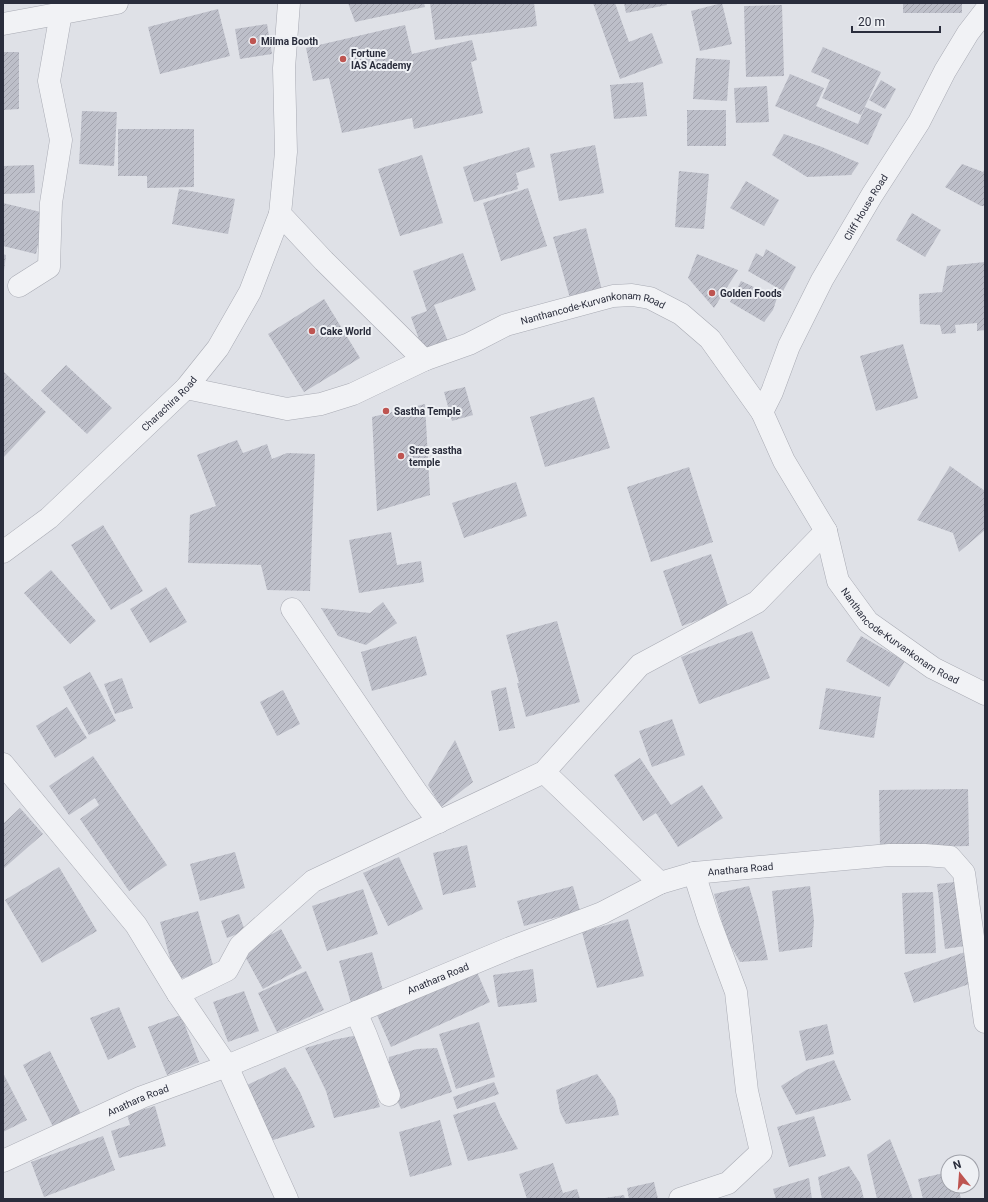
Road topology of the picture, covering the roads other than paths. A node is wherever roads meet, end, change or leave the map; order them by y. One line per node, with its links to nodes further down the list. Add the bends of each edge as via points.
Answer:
1 (117, 3): 4 (street)
2 (289, 3): 6 (street, via 284,68 286,152)
3 (985, 11): 10 (street, Cliff House Road, via 968,33 919,122 822,280 789,346)
4 (61, 13): 5 (street); 7 (street, via 49,81 61,140 51,203 49,267)
5 (3, 24)
6 (280, 214): 8 (street, via 324,262); 9 (street, Charachira Road, via 250,292 218,348)
7 (19, 286)
8 (424, 360): 9 (street, Nanthancode-Kurvankonam Road, via 353,394 321,404 287,409); 10 (street, Nanthancode-Kurvankonam Road, via 469,344 506,325 613,296 632,295 650,298 681,314 710,339)
9 (186, 388): 12 (street, Charachira Road, via 49,518)
10 (762, 412): 11 (street, Nanthancode-Kurvankonam Road, via 784,461)
11 (826, 531): 14 (street, Nanthancode-Kurvankonam Road, via 838,581 868,622 933,668); 16 (street, via 757,602 640,665)
12 (3, 552)
13 (292, 609): 17 (street)
14 (985, 694)
15 (3, 764): 20 (street, via 136,925)
16 (544, 772): 17 (street); 19 (street)
17 (439, 822): 20 (street, via 313,881 240,946 227,970)
18 (694, 873): 19 (street, Anathara Road); 22 (street, Anathara Road, via 888,855 950,857 964,873); 27 (street, via 736,992 747,1091 761,1152 728,1183)
19 (660, 883): 21 (street, Anathara Road, via 602,913)
20 (178, 994): 23 (street)
21 (356, 1012): 23 (street, Anathara Road); 24 (street)
22 (985, 1022)
23 (227, 1066): 25 (street, Anathara Road, via 142,1097); 26 (street)
24 (389, 1095)
25 (3, 1161)
26 (287, 1199)
27 (680, 1199)

